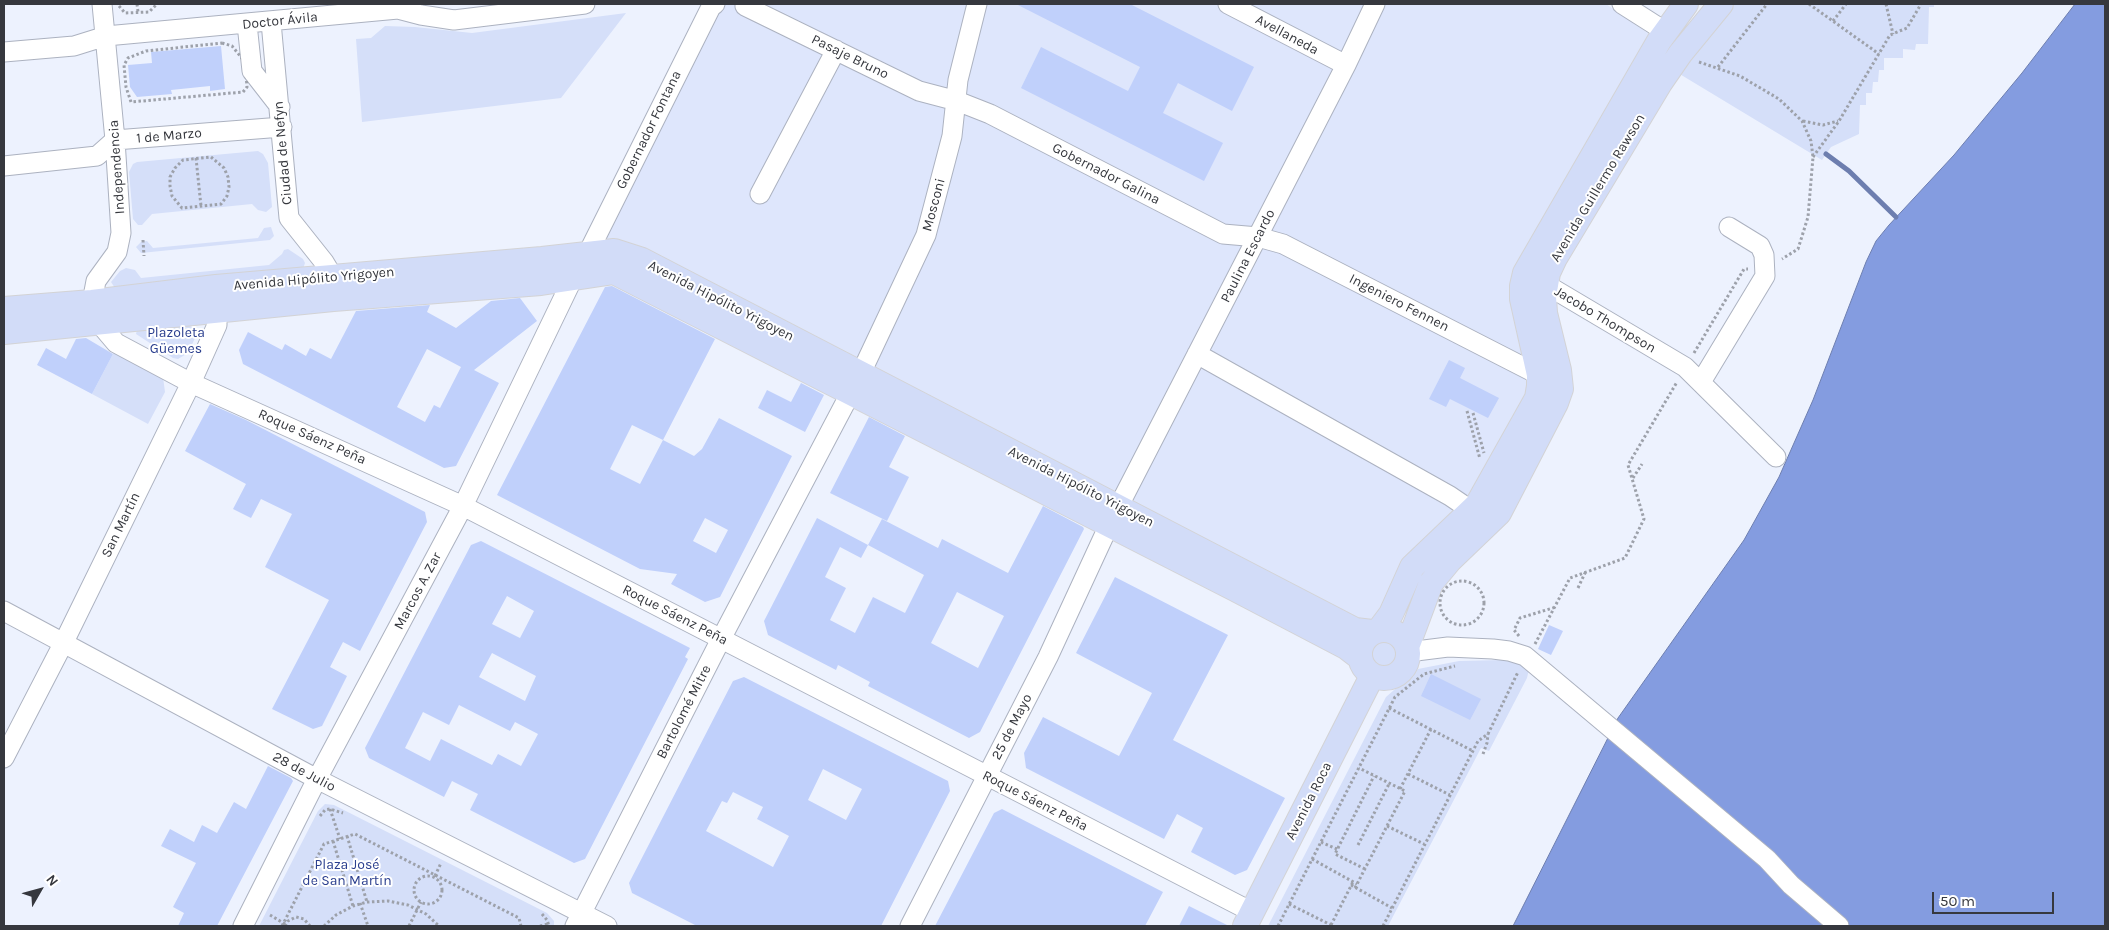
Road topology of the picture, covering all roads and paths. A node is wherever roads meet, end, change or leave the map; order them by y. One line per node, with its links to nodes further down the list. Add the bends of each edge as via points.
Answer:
1 (102, 4): 26 (street, Independencia)
2 (117, 4): 20 (path, via 125,13)
3 (137, 4): 20 (path)
4 (157, 4): 20 (path, via 149,12)
5 (585, 4): 19 (street, Doctor Ávila, via 454,20)
6 (977, 4): 34 (street, Mosconi, via 958,80)
7 (1228, 4): 32 (street, Avellaneda)
8 (1375, 4): 32 (street, Paulina Escardo)
9 (1622, 4): 24 (street)
10 (1686, 4): 24 (main road, Avenida Guillermo Rawson)
11 (1721, 4): 53 (main road, Avenida Guillermo Rawson, via 1660,83 1555,258)
12 (1766, 4): 33 (path)
13 (1809, 4): 21 (path)
14 (1846, 4): 21 (path)
15 (1886, 4): 25 (path)
16 (1921, 4): 25 (path, via 1908,28)
17 (712, 5): 48 (street, Gobernador Fontana)
18 (745, 6): 28 (street, Pasaje Bruno)
19 (421, 10): 22 (street, Doctor Ávila, via 398,9)
20 (138, 12)
21 (1834, 21): 30 (path)
22 (270, 22): 23 (street, Doctor Ávila); 35 (street, Ciudad de Nefyn)
23 (247, 24): 26 (street, Doctor Ávila); 35 (street, via 252,71)
24 (1666, 32): 51 (main road, Avenida Guillermo Rawson)
25 (1893, 34): 30 (path)
26 (106, 36): 29 (street, Doctor Ávila, via 74,46); 39 (street, Independencia)
27 (146, 50): 27 (path, via 222,43 232,46 245,62 247,87 243,92 131,102 124,65 128,58)
28 (836, 50): 34 (street, Pasaje Bruno, via 919,91); 43 (street)
29 (4, 52)
30 (1879, 54): 37 (path)
31 (1692, 60): 33 (path)
32 (1346, 65): 46 (street, Paulina Escardo)
33 (1718, 67): 36 (path, via 1761,88)
34 (957, 101): 46 (street, Gobernador Galina, via 990,114 1224,234); 65 (street, Mosconi, via 952,136 926,235)
35 (280, 107): 38 (street, Ciudad de Nefyn)
36 (1802, 121): 37 (path, via 1823,125); 40 (path, via 1811,141)
37 (1839, 121): 40 (path)
38 (282, 127): 39 (street, 1 de Marzo); 55 (street, Ciudad de Nefyn, via 288,218 324,262)
39 (116, 140): 42 (street, via 97,156); 57 (street, Independencia, via 121,233 117,252 96,281)
40 (1813, 157): 50 (path, via 1808,217 1798,249)
41 (196, 158): 44 (path); 44 (path, via 181,160 170,177 170,186 172,196 182,208); 44 (path, via 211,157 218,161 228,177 227,196 221,204)
42 (4, 166)
43 (760, 194)
44 (201, 206)
45 (1728, 227): 50 (street, via 1760,246)
46 (1258, 237): 60 (street, Paulina Escardo); 62 (street, Ingeniero Fennen, via 1282,244)
47 (143, 240): 49 (path)
48 (588, 253): 52 (street, Marcos A. Zar); 55 (main road, Avenida Hipólito Yrigoyen); 65 (main road, Avenida Hipólito Yrigoyen, via 614,251 642,260)
49 (144, 256)
50 (1764, 267): 61 (path, via 1744,269); 63 (street, via 1765,276)
51 (1525, 273): 53 (street, Jacobo Thompson); 62 (main road, Avenida Guillermo Rawson, via 1522,299)
52 (573, 278): 55 (main road, Avenida Hipólito Yrigoyen); 65 (main road, Avenida Hipólito Yrigoyen, via 614,272); 73 (street, Marcos A. Zar)
53 (1546, 284): 61 (street, Jacobo Thompson); 85 (main road, Avenida Guillermo Rawson, via 1545,313 1559,370 1560,389 1556,403 1499,513 1431,583)
54 (216, 287): 55 (main road, Avenida Hipólito Yrigoyen); 57 (main road, Avenida Hipólito Yrigoyen); 58 (street, San Martín)
55 (333, 288): 58 (main road, Avenida Hipólito Yrigoyen)
56 (4, 309): 57 (main road, Avenida Hipólito Yrigoyen)
57 (96, 312): 58 (main road, Avenida Hipólito Yrigoyen); 59 (main road, Avenida Hipólito Yrigoyen); 64 (street, Roque Sáenz Peña, via 116,343)
58 (218, 312): 64 (street, San Martín, via 218,324)
59 (4, 332)
60 (1197, 354): 74 (street); 75 (street, Paulina Escardo)
61 (1685, 368): 63 (street, Jacobo Thompson); 72 (path, via 1628,465)
62 (1539, 375): 74 (main road, Avenida Guillermo Rawson, via 1537,398)
63 (1701, 382): 68 (street, Jacobo Thompson)
64 (191, 383): 73 (street, Roque Sáenz Peña); 84 (street, San Martín)
65 (856, 383): 75 (main road, Avenida Hipólito Yrigoyen); 83 (street, Bartolomé Mitre)
66 (1467, 412): 71 (path)
67 (1473, 413): 69 (path)
68 (1776, 457)
69 (1486, 459)
70 (1642, 464): 72 (path)
71 (1482, 466)
72 (1632, 479): 76 (path, via 1644,519 1625,558)
73 (463, 506): 83 (street, Roque Sáenz Peña); 99 (street, Marcos A. Zar)
74 (1472, 511): 81 (main road, Avenida Guillermo Rawson, via 1412,567 1391,614)
75 (1114, 516): 81 (main road, Avenida Hipólito Yrigoyen, via 1355,630); 88 (main road, Avenida Hipólito Yrigoyen, via 1346,647); 98 (street, 25 de Mayo, via 1048,657)
76 (1585, 572): 77 (path); 79 (path, via 1570,578)
77 (1578, 588)
78 (1441, 595): 78 (path, via 1455,582 1469,582 1480,590 1483,610 1470,624 1458,625 1442,612)
79 (1556, 607): 82 (path, via 1520,618 1514,630); 86 (path)
80 (4, 611): 84 (street, 28 de Julio)
81 (1375, 631): 85 (main road, via 1386,629 1399,635); 88 (main road, Avenida Roca, via 1362,643)
82 (1520, 636)
83 (721, 639): 98 (street, Roque Sáenz Peña); 133 (street, Bartolomé Mitre)
84 (64, 642): 94 (street, San Martín); 99 (street, 28 de Julio)
85 (1407, 649): 86 (street, via 1493,649 1509,651); 88 (main road, via 1407,662 1398,674 1384,678)
86 (1530, 660): 91 (path); 151 (street, via 1767,859 1791,885)
87 (1460, 665): 89 (path, via 1424,674 1395,697)
88 (1366, 666): 132 (main road, Avenida Roca)
89 (1389, 708): 90 (path); 95 (path)
90 (1431, 729): 92 (path); 96 (path)
91 (1488, 734): 92 (path, via 1478,741); 93 (path)
92 (1473, 751): 102 (path)
93 (1482, 754)
94 (4, 758)
95 (1358, 768): 97 (path); 110 (path)
96 (1408, 774): 101 (path); 102 (path)
97 (1374, 776): 100 (path); 113 (path)
98 (986, 777): 132 (street, Roque Sáenz Peña); 147 (street, 25 de Mayo)
99 (317, 779): 133 (street, 28 de Julio); 138 (street, Marcos A. Zar)
100 (1389, 784): 101 (path); 112 (path)
101 (1400, 789): 106 (path, via 1405,792)
102 (1450, 795): 111 (path)
103 (330, 809): 104 (path); 105 (path, via 324,811); 108 (path)
104 (350, 817)
105 (316, 823)
106 (1387, 826): 111 (path); 118 (path)
107 (347, 836): 108 (path); 119 (path, via 355,834); 122 (path)
108 (340, 839): 109 (path)
109 (333, 841): 126 (path); 135 (path, via 324,844)
110 (1321, 842): 113 (path); 115 (path)
111 (1424, 844): 128 (path)
112 (1358, 845)
113 (1337, 849): 118 (path, via 1334,854)
114 (433, 859): 116 (path)
115 (1312, 859): 120 (path); 125 (path)
116 (441, 863): 117 (path); 119 (path)
117 (450, 867)
118 (1365, 869): 121 (path)
119 (434, 876): 123 (path, via 425,876 415,883 415,896); 123 (path, via 441,888 440,896 430,903); 136 (path, via 519,918)
120 (1352, 884): 121 (path); 149 (path)
121 (1356, 886): 128 (path)
122 (368, 902): 124 (path); 130 (path, via 388,900)
123 (421, 902): 130 (path)
124 (360, 903): 126 (path); 141 (path)
125 (1289, 904): 148 (path); 149 (path)
126 (353, 906): 140 (path)
127 (274, 907): 131 (path)
128 (1392, 908): 150 (path)
129 (534, 909): 137 (path, via 542,913)
130 (418, 910): 142 (path); 143 (path)
131 (270, 915): 134 (path); 135 (path)
132 (1248, 919)
133 (578, 920): 146 (street, 28 de Julio)
134 (267, 921)
135 (284, 925): 139 (path, via 292,918 300,917)
136 (521, 925): 144 (path)
137 (548, 925): 145 (path)
138 (244, 926)
139 (310, 926)
140 (324, 926)
141 (368, 926)
142 (409, 926)
143 (439, 926)
144 (514, 926)
145 (540, 926)
146 (607, 926)
147 (910, 926)
148 (1278, 926)
149 (1332, 926)
150 (1382, 926)
151 (1839, 926)

